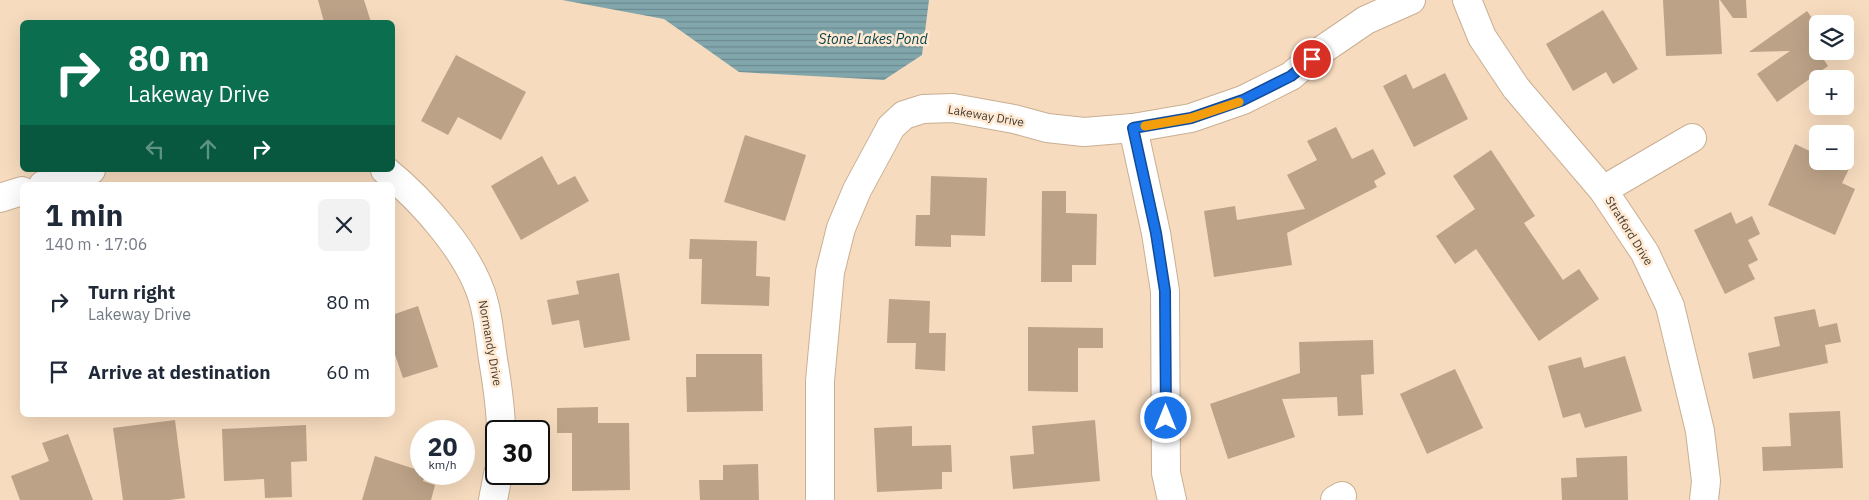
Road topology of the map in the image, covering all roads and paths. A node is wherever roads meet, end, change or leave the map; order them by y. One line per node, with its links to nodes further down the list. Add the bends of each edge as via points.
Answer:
1 (1410, 0): 3 (street, Lakeway Drive, via 1366,20 1291,76 1243,100 1191,118)
2 (1467, 0): 8 (street, Stratford Drive, via 1482,37 1516,88)
3 (1133, 128): 14 (street, Lakeway Drive, via 1084,132 1047,128 953,108 923,109 904,115 891,128 857,190 841,228 830,272 820,381); 15 (street, via 1165,291 1166,473)
4 (1692, 138): 8 (street)
5 (85, 172): 7 (street)
6 (387, 172): 11 (street, Normandy Drive, via 444,230 471,270 484,302)
7 (53, 182)
8 (1603, 190): 16 (street, Stratford Drive, via 1645,253 1670,306 1700,431 1706,481)
9 (20, 193): 10 (street)
10 (0, 198)
11 (501, 420)
12 (496, 485): 13 (street)
13 (493, 500)
14 (820, 500)
15 (1172, 500)
16 (1704, 500)

